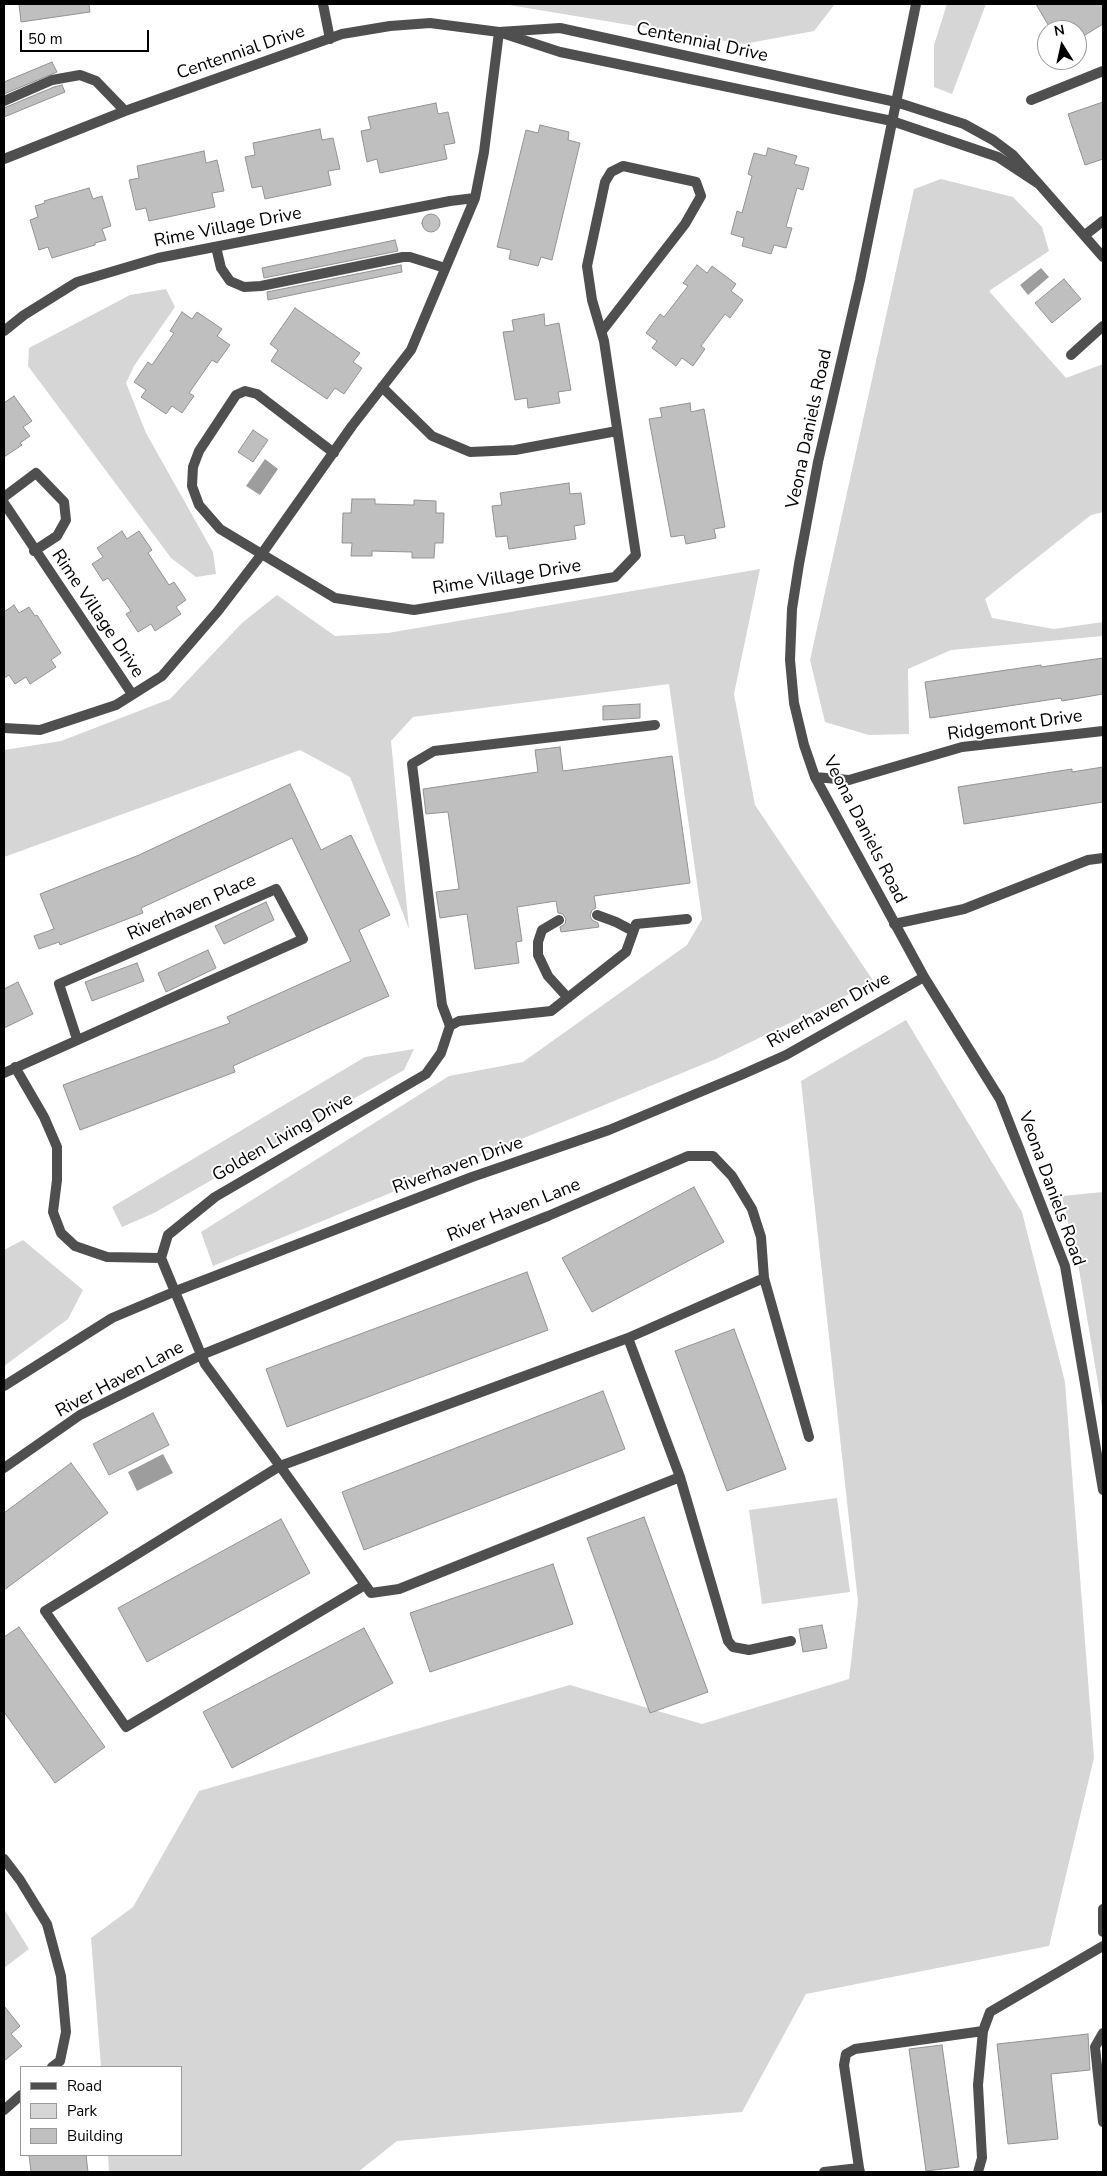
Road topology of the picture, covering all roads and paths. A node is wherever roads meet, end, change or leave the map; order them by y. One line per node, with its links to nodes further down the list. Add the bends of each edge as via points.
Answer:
1 (323, 4): 4 (street)
2 (916, 4): 8 (street, Veona Daniels Road)
3 (499, 32): 4 (street, Centennial Drive, via 430,23 390,26); 8 (street, Centennial Drive, via 560,28); 10 (street, Centennial Drive, via 560,52); 13 (street, Rime Village Drive)
4 (330, 39): 9 (street, Centennial Drive)
5 (1103, 71): 6 (street)
6 (1031, 100)
7 (4, 101): 9 (street, via 52,80 80,75 96,81)
8 (896, 102): 10 (street, Veona Daniels Road); 12 (street, Centennial Drive, via 964,124 993,140 1013,155)
9 (125, 111): 11 (street, Centennial Drive)
10 (892, 121): 12 (street, Centennial Drive, via 998,157); 34 (street, Veona Daniels Road, via 818,462 792,609 790,660 794,702)
11 (4, 159)
12 (1039, 184): 15 (street)
13 (475, 198): 16 (street, Rime Village Drive); 18 (street, Rime Village Drive)
14 (1103, 221): 15 (street)
15 (1085, 235): 17 (street)
16 (216, 247): 18 (street, via 230,281 244,287 403,257); 20 (street, Rime Village Drive, via 158,258 77,282)
17 (1103, 257)
18 (445, 268): 23 (street, Rime Village Drive, via 411,350)
19 (1103, 326): 22 (street)
20 (4, 331)
21 (602, 331): 21 (street, Rime Village Drive, via 592,300 587,266 605,182 611,172 623,166 696,182 700,196 685,224); 24 (street, Rime Village Drive)
22 (1071, 355)
23 (382, 387): 24 (street, via 432,436 470,452 515,450); 25 (street, Rime Village Drive)
24 (617, 431): 29 (street, Rime Village Drive, via 636,555 615,577 414,610 335,598)
25 (334, 452): 29 (street, Rime Village Drive); 29 (street, Rime Village Drive, via 257,394 245,391 236,395 199,452 193,467 192,486 199,505 220,529)
26 (4, 497): 28 (street, Rime Village Drive, via 36,473 64,502 66,520 57,536)
27 (4, 503): 28 (street, Rime Village Drive)
28 (34, 551): 30 (street, Rime Village Drive)
29 (261, 555): 30 (street, Rime Village Drive, via 162,676)
30 (132, 694): 32 (street, Rime Village Drive, via 116,705 40,730)
31 (656, 725): 43 (street, via 434,751 412,764 442,1005)
32 (4, 728)
33 (1103, 731): 34 (street, Ridgemont Drive, via 962,747 849,780)
34 (815, 778): 39 (street, Veona Daniels Road)
35 (1103, 858): 39 (street, via 1088,860 964,909)
36 (597, 915): 40 (street)
37 (687, 919): 40 (street, via 636,924)
38 (559, 920): 42 (street, via 542,930 538,955 548,976)
39 (894, 924): 41 (street, Veona Daniels Road)
40 (633, 931): 42 (street, via 626,952)
41 (924, 977): 49 (street, Riverhaven Drive, via 786,1055 726,1081 609,1130 472,1177); 57 (street, Veona Daniels Road, via 1000,1099 1065,1266)
42 (568, 998): 43 (street, via 551,1011 459,1021)
43 (450, 1026): 47 (street, Golden Living Drive, via 441,1053 426,1074 214,1197 168,1235)
44 (77, 1039): 44 (street, Riverhaven Place, via 303,939 276,889 59,984); 45 (street, Riverhaven Place)
45 (15, 1067): 46 (street, Riverhaven Place); 47 (street, via 57,1147 53,1212 61,1233 74,1246 107,1257)
46 (4, 1073)
47 (161, 1258): 49 (street)
48 (764, 1278): 50 (street); 51 (street, River Haven Lane, via 761,1236 752,1209 732,1176 713,1156 688,1156); 53 (street, River Haven Lane)
49 (176, 1291): 51 (street, River Haven Lane); 52 (street, Riverhaven Drive, via 112,1318)
50 (628, 1338): 54 (street); 56 (street)
51 (202, 1355): 54 (street, River Haven Lane, via 205,1364); 55 (street, River Haven Lane, via 80,1415)
52 (4, 1386)
53 (809, 1437)
54 (280, 1466): 58 (street, River Haven Lane); 58 (street, via 44,1611 126,1727)
55 (4, 1468)
56 (680, 1477): 58 (street, via 399,1588 371,1593); 59 (street, via 728,1641 733,1647 748,1650)
57 (1103, 1490)
58 (365, 1585)
59 (791, 1641)
60 (4, 1859): 66 (street, via 47,1924 61,1976 66,2032 60,2061)
61 (1103, 1909): 62 (street)
62 (1103, 1932)
63 (1103, 1946): 64 (street, via 990,2012)
64 (983, 2031): 70 (street, via 855,2049 846,2054 844,2065); 72 (street, via 978,2086 982,2158)
65 (1103, 2034): 69 (street, via 1095,2047)
66 (53, 2066)
67 (20, 2095): 68 (street)
68 (4, 2110)
69 (1103, 2122)
70 (859, 2170): 71 (street)
71 (824, 2172)
72 (978, 2172)

